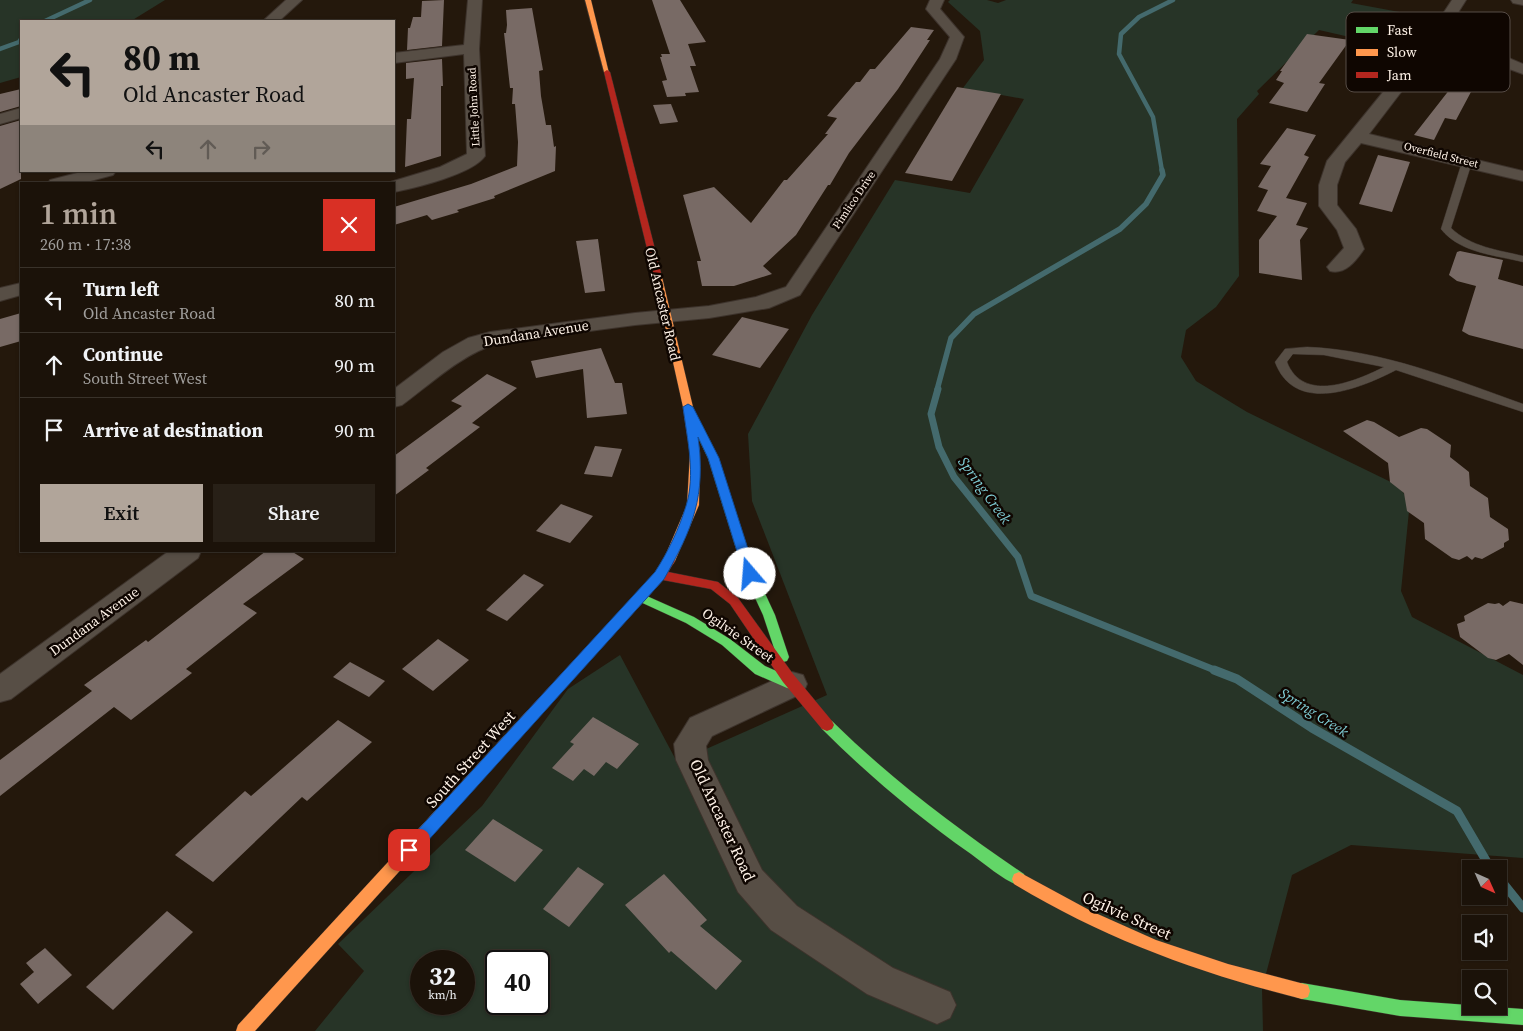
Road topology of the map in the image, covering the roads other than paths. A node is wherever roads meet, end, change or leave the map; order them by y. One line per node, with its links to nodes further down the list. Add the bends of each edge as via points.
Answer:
1 (295, 0): 9 (street)
2 (475, 0): 10 (street, Little John Road)
3 (588, 0): 27 (street, Old Ancaster Road)
4 (937, 0): 27 (street, Pimlico Drive, via 933,9 957,37 948,59 793,291 761,303)
5 (1459, 0): 8 (street)
6 (1518, 0): 7 (street)
7 (1523, 1)
8 (1451, 12)
9 (271, 20)
10 (471, 49): 11 (street); 22 (street, Little John Road, via 476,156 445,173)
11 (395, 58)
12 (1510, 64): 13 (street)
13 (1523, 69)
14 (1392, 92): 17 (street)
15 (20, 113): 16 (street)
16 (0, 118)
17 (1359, 135): 18 (street, Overfield Street); 24 (street, via 1336,161 1328,185 1328,206 1346,229 1354,249)
18 (1467, 162): 20 (street, Overfield Street); 23 (lane, via 1446,229 1455,238 1472,245)
19 (103, 172): 21 (street)
20 (1523, 176)
21 (65, 182)
22 (395, 187)
23 (1523, 259)
24 (1337, 267)
25 (20, 289): 26 (street)
26 (0, 294)
27 (666, 316): 29 (street, Dundana Avenue, via 498,337 476,343 451,357); 30 (street, Old Ancaster Road)
28 (1397, 365): 28 (lane, via 1336,390 1318,391 1299,384 1284,372 1281,362 1289,351 1308,349); 31 (lane)
29 (395, 399)
30 (688, 407): 33 (street, Old Ancaster Road, via 696,485 674,552); 35 (street, via 714,458 750,574 769,615)
31 (1523, 408)
32 (187, 552): 36 (street, Dundana Avenue)
33 (660, 576): 34 (street, Old Ancaster Road); 35 (street, Ogilvie Street, via 714,585 723,591 734,601)
34 (640, 598): 35 (street, Ogilvie Street, via 690,620 726,642 760,670); 39 (street, South Street West)
35 (792, 684): 37 (street, Old Ancaster Road, via 701,728 690,744 692,760 750,881 784,918 880,981); 38 (street, Ogilvie Street, via 856,753 974,850 1043,894 1118,932 1249,979 1327,996 1447,1013)
36 (0, 690)
37 (937, 1005)
38 (1523, 1017)
39 (244, 1031)

